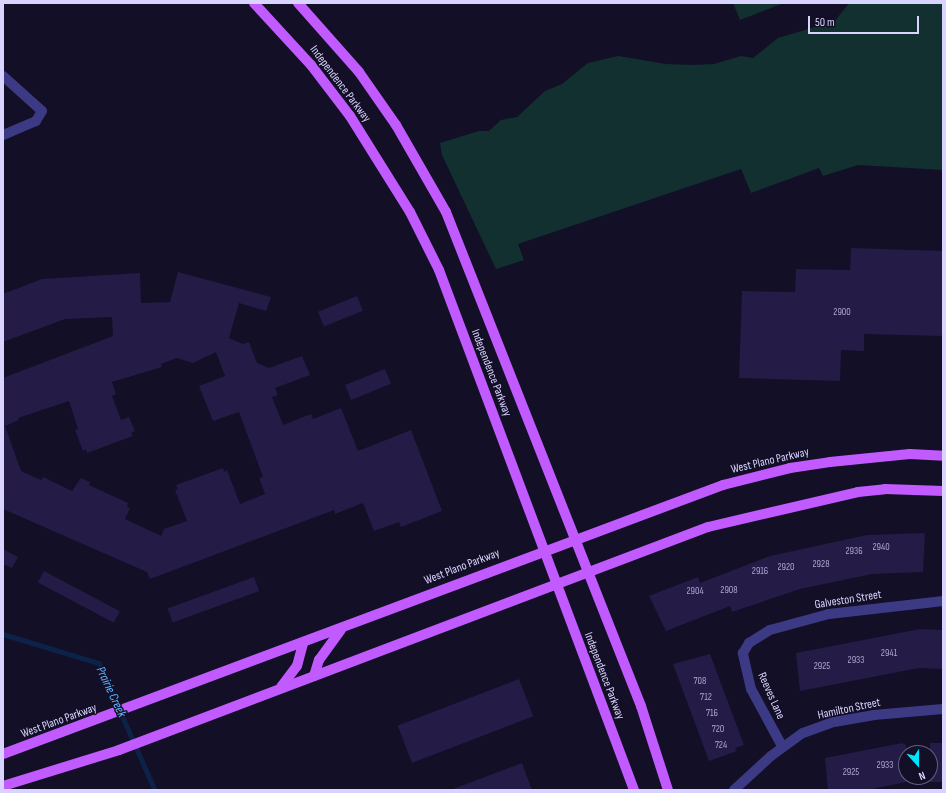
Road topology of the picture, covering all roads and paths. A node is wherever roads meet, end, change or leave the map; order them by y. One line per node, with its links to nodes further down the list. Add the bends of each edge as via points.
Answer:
1 (254, 3): 8 (main road, Independence Parkway, via 311,64 350,116 410,212 438,270)
2 (298, 3): 7 (main road, Independence Parkway, via 359,72 388,114 446,212)
3 (3, 76): 4 (street, via 42,111 36,121)
4 (3, 136)
5 (943, 456): 7 (main road, West Plano Parkway, via 910,454 790,468 723,485)
6 (943, 491): 9 (main road, via 885,489 792,505 708,527)
7 (576, 539): 8 (main road, West Plano Parkway); 9 (main road, Independence Parkway)
8 (543, 551): 10 (main road, Independence Parkway); 12 (main road, West Plano Parkway)
9 (588, 571): 10 (main road); 22 (main road, Independence Parkway, via 641,706)
10 (554, 583): 15 (main road); 21 (main road, Independence Parkway)
11 (943, 601): 14 (street, Galveston Street, via 829,614 770,630 749,643)
12 (343, 629): 13 (main road, West Plano Parkway); 15 (main road, via 319,660)
13 (303, 644): 16 (main road, via 297,666); 19 (main road, West Plano Parkway)
14 (743, 653): 18 (street, Reeves Lane, via 751,689)
15 (314, 676): 16 (main road)
16 (280, 689): 20 (main road, via 119,750)
17 (943, 709): 18 (street, Hamilton Street, via 834,722 803,733)
18 (782, 746): 23 (street, Hamilton Street)
19 (3, 754)
20 (3, 786)
21 (634, 790)
22 (668, 790)
23 (734, 790)

